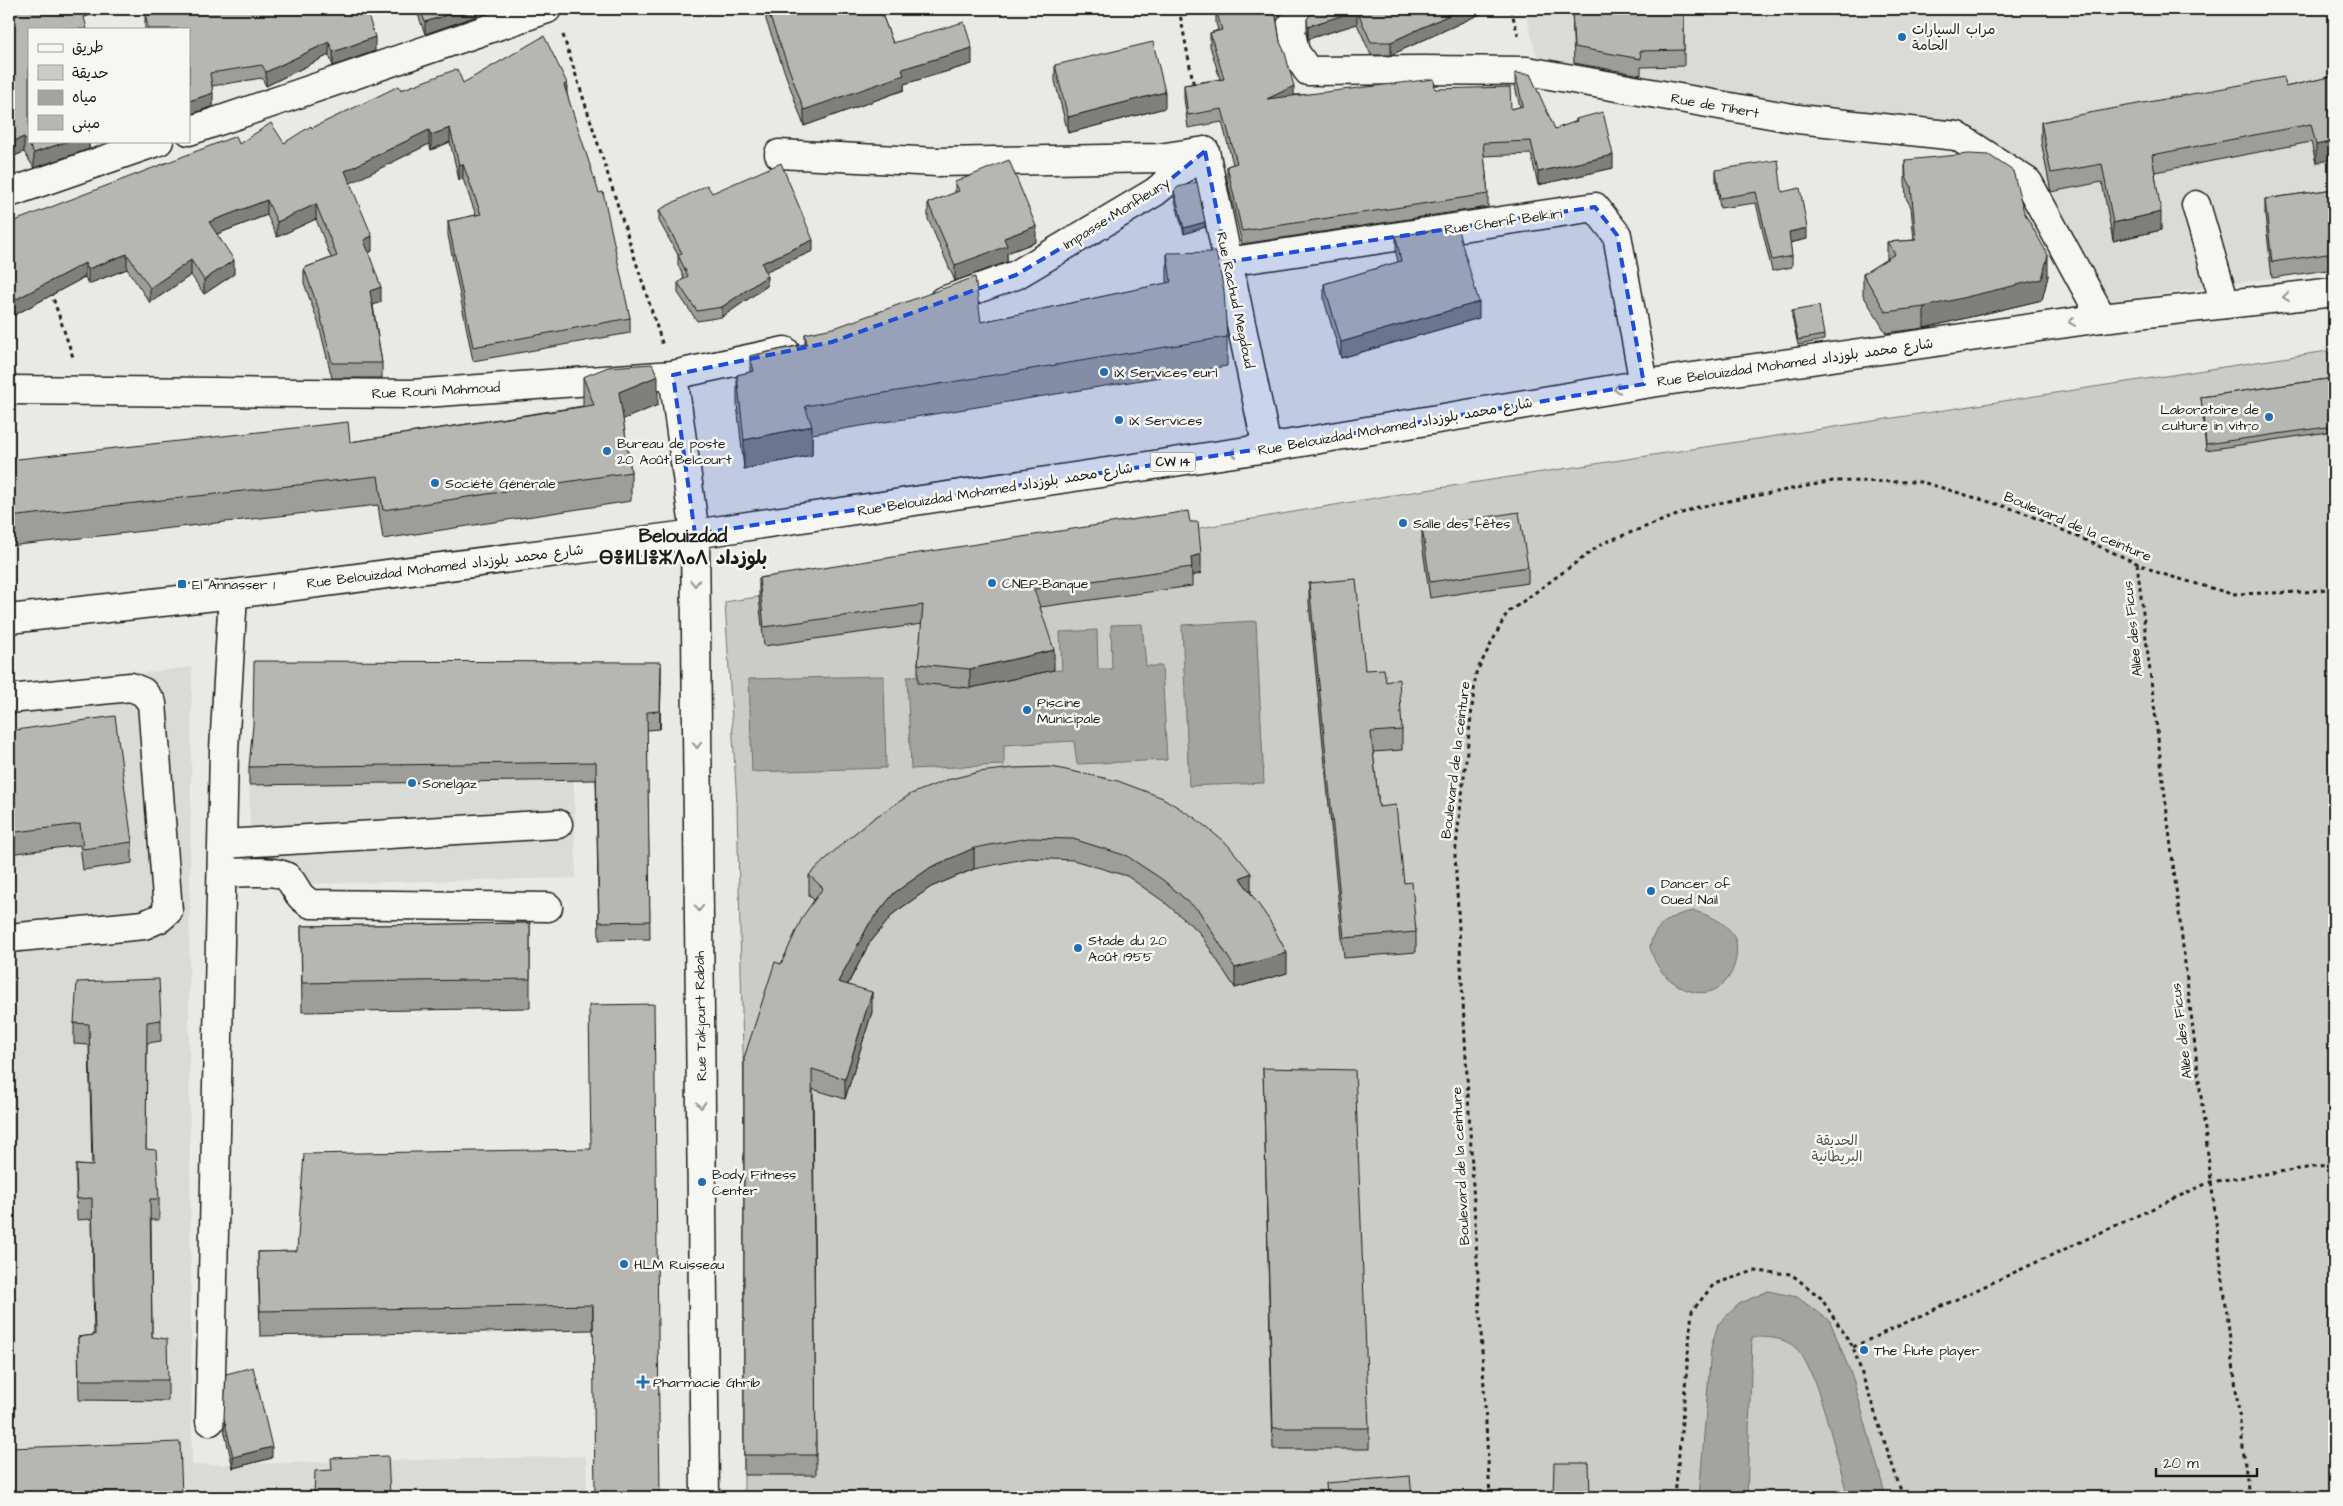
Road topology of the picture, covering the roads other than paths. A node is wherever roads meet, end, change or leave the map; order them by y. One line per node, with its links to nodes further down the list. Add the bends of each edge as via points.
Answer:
1 (1306, 9): 13 (street, Rue de Tihert, via 1290,26 1295,52 1308,71 1527,71 1798,119 1957,136 2028,182)
2 (554, 18): 3 (street)
3 (190, 131)
4 (156, 142): 7 (street)
5 (1205, 151): 6 (street, Impasse Monfleury, via 1159,158 937,162); 9 (street, Rue Rachud Megdoud); 12 (street, Impasse Monfleury, via 1155,192 1016,275)
6 (780, 154)
7 (9, 193)
8 (2196, 205): 11 (street)
9 (1227, 262): 16 (street, Rue Cherif Belkiri, via 1595,208 1617,235); 18 (street, Rue Rachud Megdoud)
10 (2334, 292): 11 (street, Rue Belouizdad Mohamed شارع محمد بلوزداد / CW 14, one-way to 11)
11 (2225, 304): 13 (street, Rue Belouizdad Mohamed شارع محمد بلوزداد / CW 14)
12 (924, 308)
13 (2102, 318): 16 (street, Rue Belouizdad Mohamed شارع محمد بلوزداد / CW 14, one-way to 16)
14 (813, 346): 15 (street)
15 (672, 375): 17 (street, Rue Rouni Mahmoud, via 411,394); 19 (street)
16 (1644, 384): 18 (street, Rue Belouizdad Mohamed شارع محمد بلوزداد / CW 14, one-way to 18)
17 (9, 390)
18 (1267, 448): 19 (street, Rue Belouizdad Mohamed شارع محمد بلوزداد / CW 14, one-way to 19)
19 (695, 534): 20 (street, Rue Belouizdad Mohamed شارع محمد بلوزداد / CW 14); 29 (street, Rue Takjourt Rabah, one-way to 29)
20 (232, 594): 21 (street, Rue Belouizdad Mohamed شارع محمد بلوزداد / CW 14); 24 (street)
21 (9, 619)
22 (9, 699): 27 (street, via 130,686 143,692 152,703 168,911 144,925)
23 (558, 824): 24 (street)
24 (223, 844): 25 (street)
25 (223, 873): 26 (street, via 280,873 289,879 302,899 311,904); 28 (street)
26 (548, 908)
27 (9, 938)
28 (210, 1421)
29 (705, 1497)

